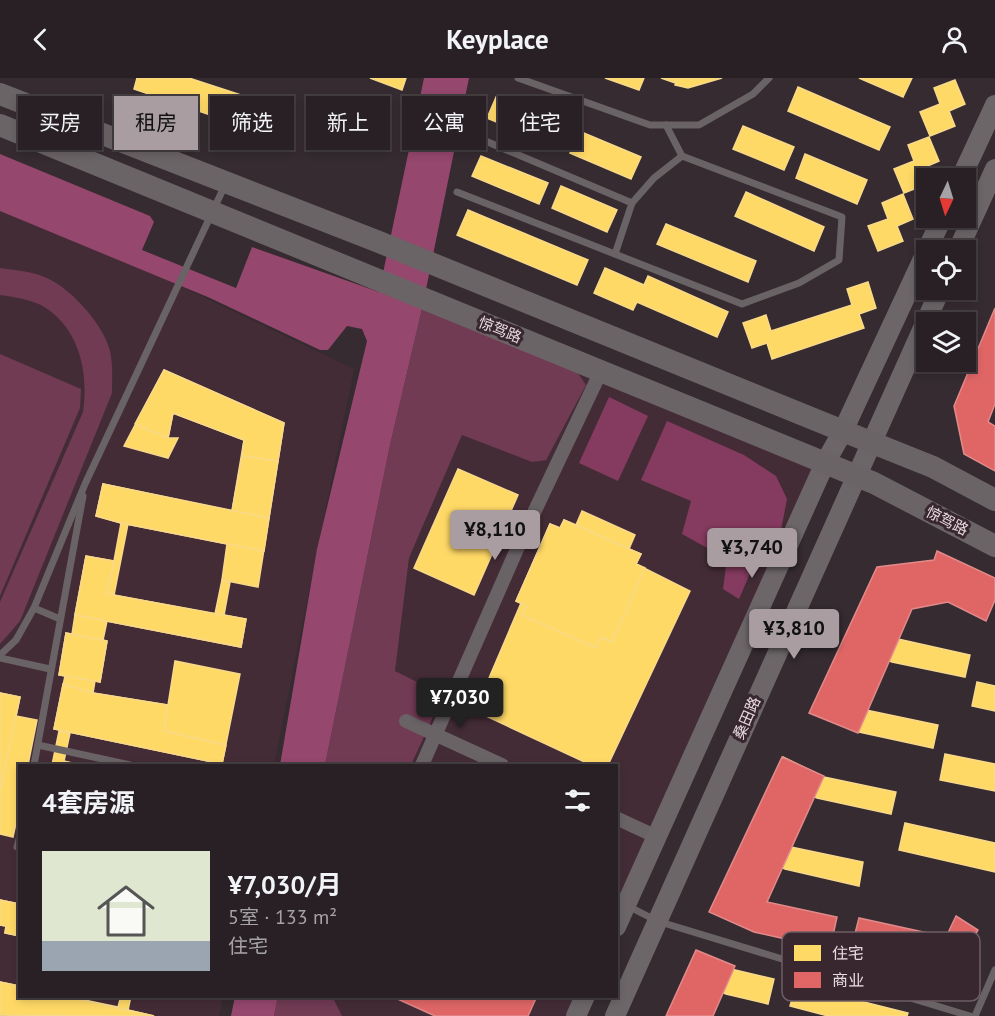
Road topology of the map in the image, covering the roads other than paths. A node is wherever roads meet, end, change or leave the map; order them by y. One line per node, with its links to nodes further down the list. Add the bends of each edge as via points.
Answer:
1 (518, 78): 6 (lane, via 650,125)
2 (769, 78): 6 (lane, via 753,93 699,125)
3 (0, 94): 11 (main road)
4 (995, 105): 9 (main road)
5 (0, 125): 14 (main road, 惊驾路)
6 (666, 125): 8 (lane)
7 (486, 140): 13 (lane)
8 (682, 156): 13 (lane, via 654,178); 17 (lane, via 842,217 839,260 799,283 742,304)
9 (966, 168)
10 (995, 169): 16 (main road)
11 (226, 183): 14 (lane); 20 (main road)
12 (457, 192): 17 (lane)
13 (632, 203): 17 (lane)
14 (213, 212): 19 (main road, 惊驾路); 24 (lane)
15 (937, 228): 20 (main road)
16 (963, 240)
17 (615, 254)
18 (935, 300): 21 (main road, 桑田路)
19 (601, 371): 22 (main road, 惊驾路); 32 (street)
20 (843, 431): 21 (main road); 22 (main road)
21 (871, 442): 23 (main road, 桑田路); 25 (main road, via 933,467)
22 (825, 463): 23 (main road, 惊驾路); 39 (main road)
23 (856, 476): 26 (main road, 惊驾路); 41 (main road, 桑田路)
24 (85, 484): 27 (lane); 28 (lane)
25 (995, 500)
26 (995, 546)
27 (34, 608): 28 (lane); 29 (lane, via 16,640)
28 (60, 619): 30 (lane)
29 (0, 656): 30 (lane)
30 (50, 669): 33 (lane)
31 (406, 721): 32 (street)
32 (435, 734): 36 (street); 37 (street)
33 (38, 745): 34 (lane); 35 (lane)
34 (34, 764)
35 (125, 764)
36 (422, 764)
37 (500, 764)
38 (618, 819): 39 (street)
39 (657, 837): 40 (main road)
40 (626, 905): 41 (lane); 42 (main road)
41 (657, 921): 43 (lane); 48 (main road, 桑田路)
42 (618, 923)
43 (782, 959)
44 (995, 970): 50 (lane)
45 (584, 998): 47 (main road)
46 (921, 1001): 49 (lane)
47 (576, 1016)
48 (615, 1016)
49 (970, 1016)
50 (975, 1016)

